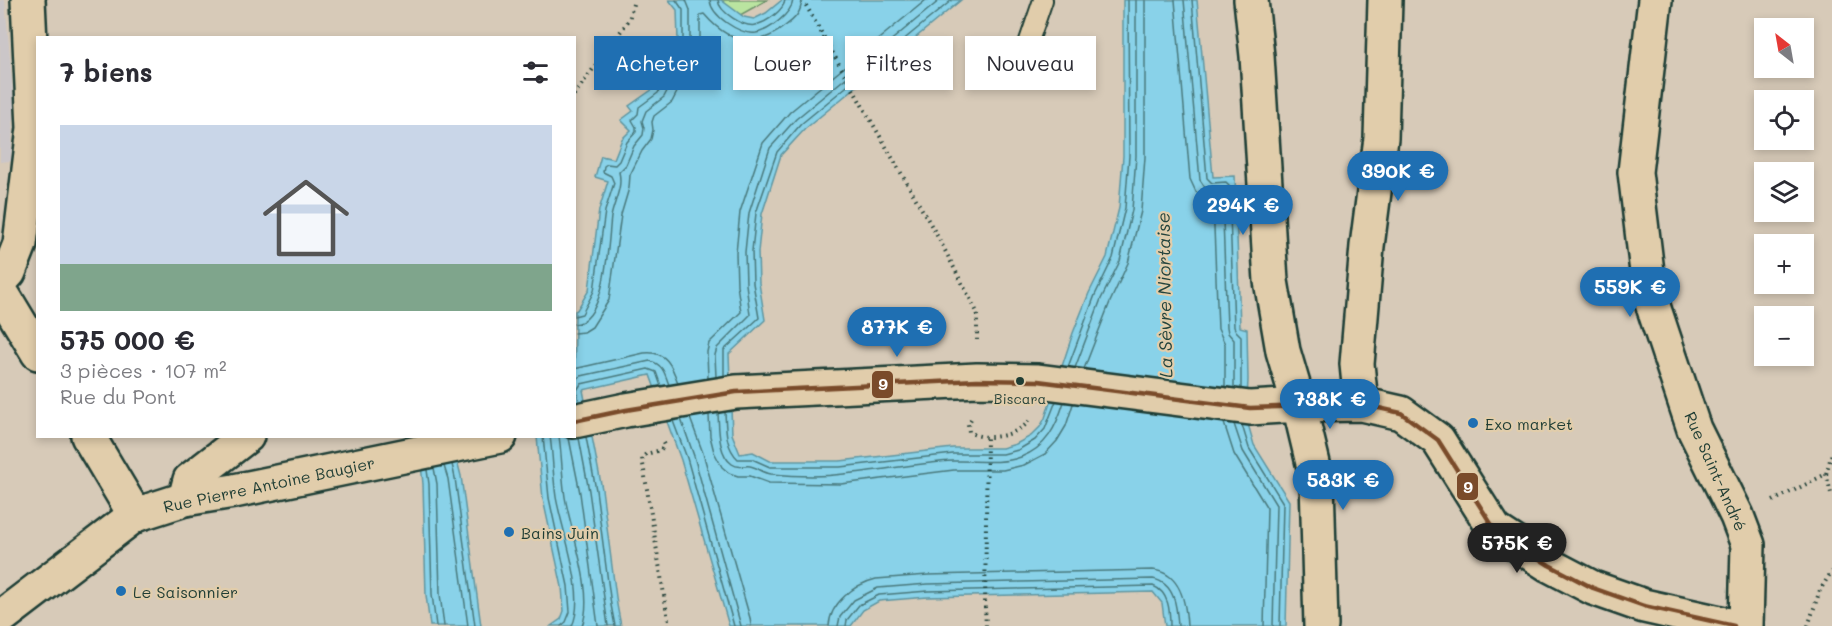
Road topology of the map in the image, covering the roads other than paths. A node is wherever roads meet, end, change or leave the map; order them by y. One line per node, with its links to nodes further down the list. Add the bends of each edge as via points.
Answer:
1 (28, 0): 7 (street, via 34,128 20,244 9,272)
2 (1043, 0): 6 (lane)
3 (1251, 0): 11 (street, via 1271,281 1283,351)
4 (1385, 0): 10 (street, via 1381,138 1357,364)
5 (1656, 0): 21 (street, Rue Saint-André, via 1635,172 1650,297 1694,429 1748,545)
6 (1031, 36)
7 (0, 282)
8 (0, 290): 9 (street)
9 (36, 350)
10 (1360, 404): 11 (street); 20 (street, via 1401,413 1438,440 1495,530 1549,565 1593,588 1644,606)
11 (1299, 405): 12 (street, via 1250,408 1038,381 977,380 736,392); 19 (street, via 1317,480)
12 (576, 421)
13 (88, 438): 17 (street)
14 (244, 438): 16 (street, via 190,480)
15 (491, 438): 16 (street, Rue Pierre Antoine Baugier)
16 (185, 499): 17 (street, Rue Pierre Antoine Baugier)
17 (135, 515): 18 (street, Rue Pierre Antoine Baugier)
18 (0, 618)
19 (1321, 626)
20 (1734, 626)
21 (1746, 626)

